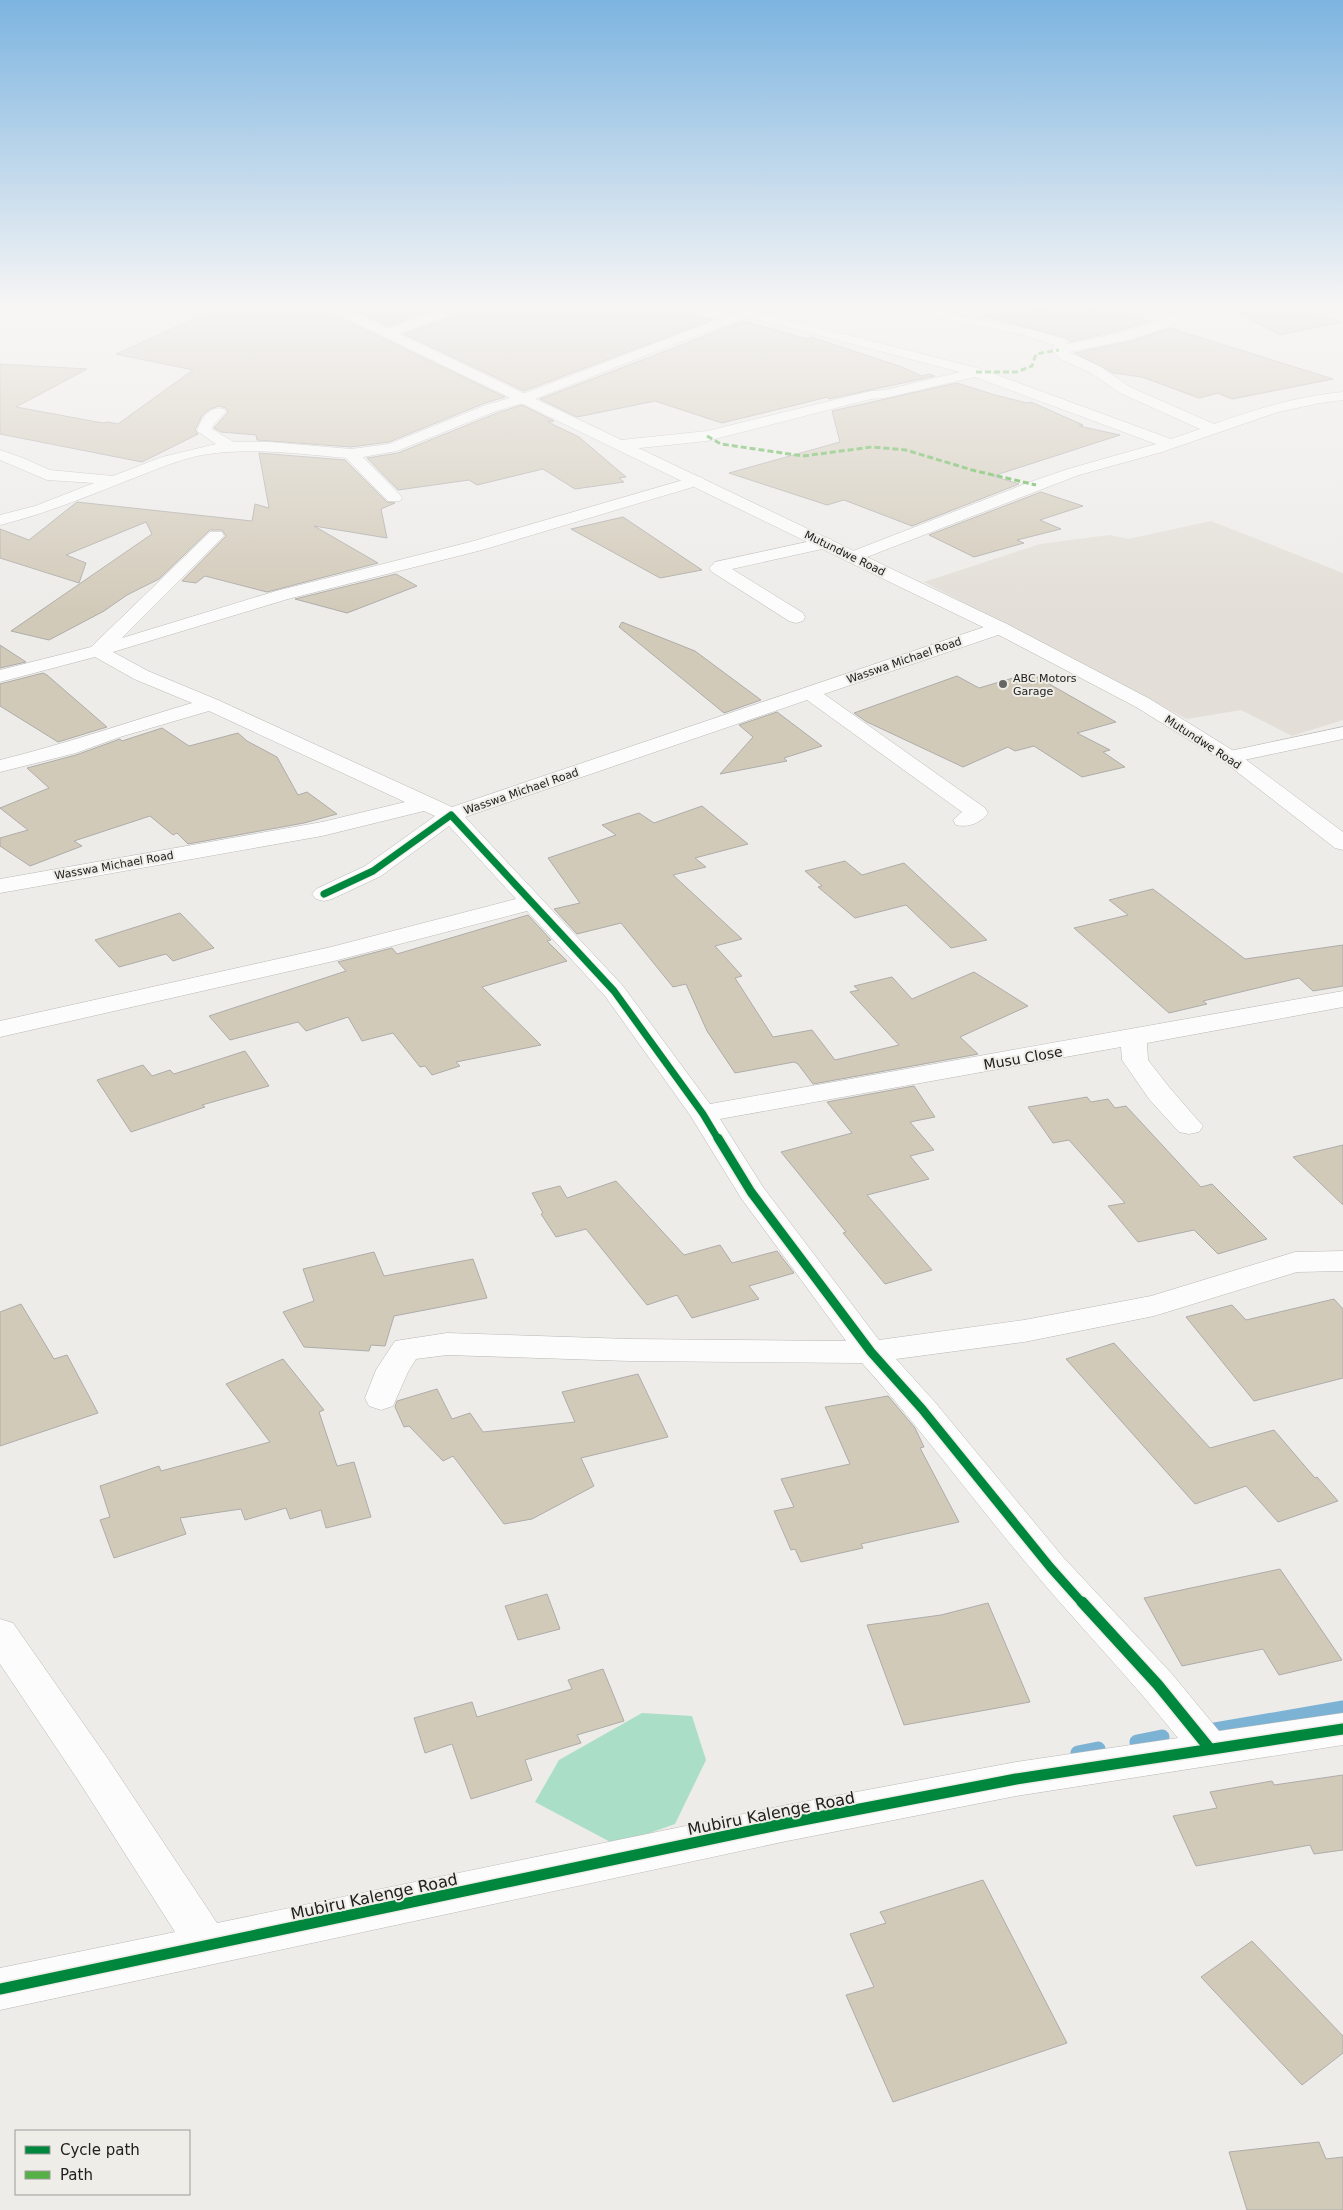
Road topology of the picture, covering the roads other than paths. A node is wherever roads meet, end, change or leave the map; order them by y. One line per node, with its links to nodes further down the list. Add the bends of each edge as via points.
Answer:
1 (497, 406): 12 (street, via 392,448)
2 (542, 406): 9 (street, Mutundwe Road)
3 (826, 406): 9 (street, via 707,436)
4 (1068, 406): 10 (street)
5 (1161, 406): 8 (street)
6 (1291, 406): 8 (street)
7 (219, 412): 11 (street, via 207,422 204,431)
8 (1212, 429): 10 (street)
9 (621, 444): 15 (street, Mutundwe Road)
10 (1170, 444): 20 (street, via 1064,475)
11 (231, 447): 12 (street); 14 (street, via 175,457)
12 (351, 454): 16 (street)
13 (0, 455): 14 (street, via 47,475)
14 (118, 480): 17 (street)
15 (697, 481): 19 (street, Mutundwe Road); 23 (street, via 476,546 282,594)
16 (394, 498)
17 (0, 520)
18 (216, 536): 23 (street)
19 (826, 543): 20 (street, Mutundwe Road); 21 (street, via 718,568)
20 (854, 557): 22 (street, Mutundwe Road)
21 (796, 617)
22 (1000, 628): 25 (street, Wasswa Michael Road); 28 (street, Mutundwe Road, via 1143,703)
23 (97, 651): 24 (street); 26 (street, via 140,675)
24 (0, 676)
25 (808, 692): 30 (street, Wasswa Michael Road); 31 (street, via 977,813)
26 (211, 704): 29 (street, via 68,749); 30 (street)
27 (1343, 733): 28 (street)
28 (1230, 756): 32 (street, Mutundwe Road)
29 (0, 766)
30 (439, 809): 33 (street, Wasswa Michael Road); 34 (street, via 373,871); 35 (street)
31 (964, 820)
32 (1343, 843)
33 (0, 886)
34 (324, 894)
35 (532, 902): 37 (street, via 334,954); 39 (street, via 614,991)
36 (1343, 999): 38 (street, Musu Close)
37 (0, 1029)
38 (1134, 1038): 39 (street, Musu Close); 40 (street, via 1135,1060)
39 (703, 1114): 42 (street, via 751,1192)
40 (1189, 1126)
41 (1343, 1260): 42 (street, via 1295,1262 1154,1306 1043,1328)
42 (871, 1352): 43 (street, via 425,1346 406,1349 392,1370); 46 (street, via 1050,1567 1158,1685)
43 (381, 1398)
44 (0, 1634): 47 (street)
45 (1343, 1729): 46 (street, Mubiru Kalenge Road)
46 (1210, 1749): 47 (street, Mubiru Kalenge Road, via 1016,1780 787,1823)
47 (208, 1946): 48 (street, Mubiru Kalenge Road)
48 (0, 1988)

